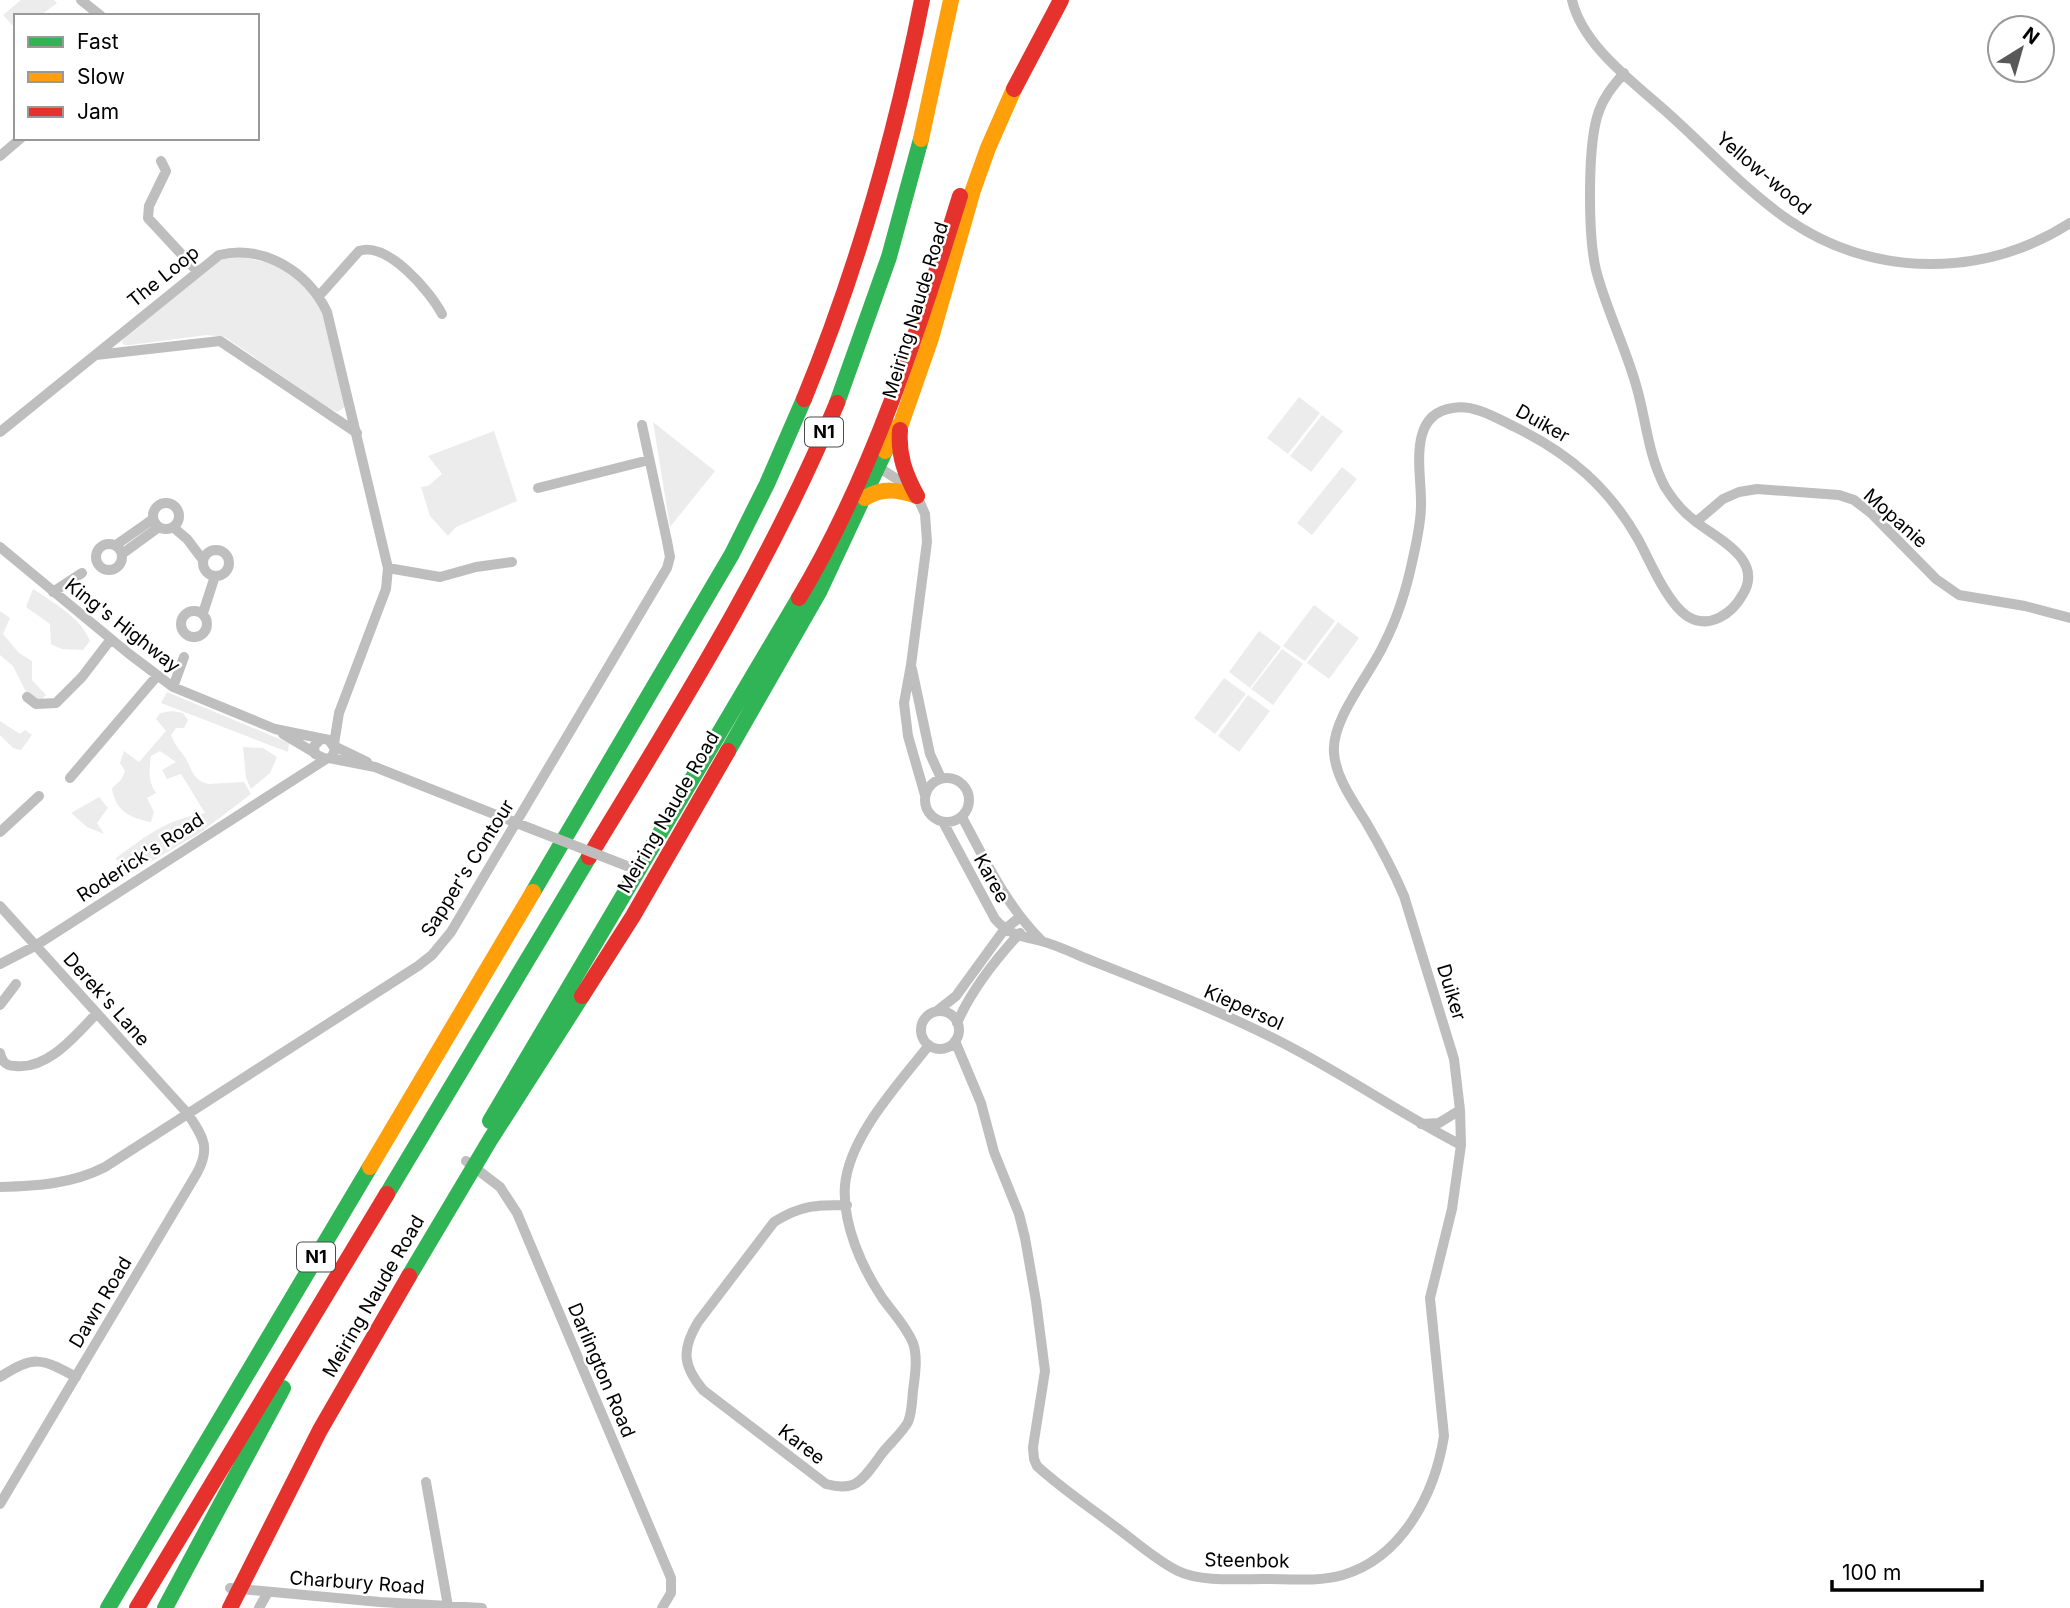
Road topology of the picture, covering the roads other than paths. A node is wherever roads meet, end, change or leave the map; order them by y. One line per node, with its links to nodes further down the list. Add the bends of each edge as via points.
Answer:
1 (81, 0): 7 (street)
2 (922, 0): 93 (main road, N1, via 895,130 853,274 813,382 766,487 558,851)
3 (951, 0): 87 (main road, N1, via 921,149 892,249 836,407 804,476 699,675)
4 (1049, 0): 22 (main road, Meiring Naude Road, via 1024,42 980,138)
5 (1061, 0): 17 (main road, Meiring Naude Road, via 1026,61 988,148)
6 (1572, 0): 8 (street, Yellow-wood, via 1596,46)
7 (98, 14)
8 (1624, 73): 12 (street, Yellow-wood, via 1771,207 1805,230 1851,251 1894,262 1968,263 2024,248); 26 (street, Duiker, via 1604,100 1594,129 1591,210 1596,267 1633,371 1657,468 1674,500)
9 (20, 140): 10 (street)
10 (0, 156)
11 (161, 161): 13 (street, via 166,171 148,218)
12 (2070, 223)
13 (197, 271): 14 (street, The Loop, via 223,254 263,256 290,269); 16 (street, The Loop)
14 (319, 296): 15 (street, via 359,251 371,249 421,283); 20 (street, The Loop)
15 (442, 314)
16 (93, 355): 19 (street, The Loop); 20 (street, via 220,341)
17 (901, 424): 22 (main road, Meiring Naude Road); 24 (main road, via 900,461)
18 (642, 425): 21 (street, Sapper's Contour)
19 (0, 432)
20 (356, 433): 34 (street, The Loop)
21 (649, 460): 23 (street); 61 (street, Sapper's Contour, via 670,557 667,568)
22 (873, 463): 24 (street); 25 (main road, Meiring Naude Road); 63 (main road, Meiring Naude Road, via 816,570)
23 (538, 488)
24 (917, 496): 25 (main road, via 887,488); 41 (street, via 927,530)
25 (865, 498): 64 (main road, Meiring Naude Road, via 819,592)
26 (1696, 522): 38 (street, Mopanie, via 1739,492 1757,489 1839,495 1871,513 1953,592); 82 (street, Duiker, via 1739,554 1748,572 1748,586 1736,605 1709,621 1683,613 1614,502 1560,452 1494,417 1464,408 1443,411 1423,432 1418,461 1421,512 1410,575 1385,642 1337,730 1334,750 1338,773 1404,896 1454,1059)
27 (156, 523): 28 (street, via 166,529); 28 (street, via 153,511 169,502 178,510); 30 (street)
28 (176, 524): 31 (street)
29 (0, 547): 36 (street, King's Highway)
30 (119, 550): 33 (street, via 108,544 100,547); 33 (street, via 121,562 116,569 107,570)
31 (206, 556): 35 (street, via 204,568); 35 (street, via 220,550 229,559 227,571)
32 (512, 562): 34 (street, via 440,577)
33 (97, 563): 36 (street)
34 (388, 568): 45 (street, The Loop, via 386,589)
35 (212, 575): 37 (street)
36 (53, 592): 40 (street, King's Highway)
37 (200, 612): 39 (street, via 207,628); 39 (street, via 189,611 181,621 184,633)
38 (2070, 618)
39 (192, 637): 43 (street)
40 (111, 639): 42 (street, King's Highway); 44 (street, via 57,703 36,704)
41 (911, 664): 47 (street); 48 (street, via 904,703)
42 (156, 676): 43 (street, King's Highway); 55 (street)
43 (173, 687): 46 (street, King's Highway)
44 (27, 697)
45 (339, 713): 49 (street, The Loop); 50 (street, The Loop)
46 (275, 729): 49 (street, King's Highway); 51 (street, King's Highway)
47 (924, 731): 48 (street); 56 (street)
48 (908, 736): 57 (street)
49 (321, 739): 50 (street); 51 (street, via 314,746)
50 (334, 745): 52 (street); 53 (street)
51 (315, 753): 52 (street); 54 (street, Roderick's Road)
52 (328, 759): 53 (street); 54 (street, Roderick's Road)
53 (375, 767): 61 (street)
54 (297, 777): 70 (street, Roderick's Road)
55 (69, 778)
56 (941, 778): 57 (street, via 930,784); 59 (street, via 951,778 967,789 969,804)
57 (925, 795): 60 (street, via 928,811)
58 (39, 796): 62 (street)
59 (962, 817): 60 (street); 66 (street, Karee)
60 (943, 822): 67 (street, Karee)
61 (517, 823): 63 (street, bridge); 83 (street, Sapper's Contour, via 451,932 432,955)
62 (0, 832)
63 (632, 869): 64 (street); 86 (main road, Meiring Naude Road)
64 (654, 879): 86 (main road, Meiring Naude Road)
65 (0, 906): 70 (street, Derek's Lane)
66 (1023, 921): 67 (street); 68 (street); 69 (street, Karee)
67 (1004, 930): 68 (street); 74 (street, Karee, via 956,996)
68 (1017, 936): 69 (street); 76 (street, via 984,976)
69 (1042, 941): 84 (street, Kiepersol, via 1267,1035 1364,1087)
70 (35, 946): 71 (street, Roderick's Road); 75 (street, Derek's Lane)
71 (0, 964)
72 (16, 984): 73 (street)
73 (0, 1005)
74 (937, 1011): 76 (street, via 949,1014); 78 (street, via 928,1015 921,1027)
75 (97, 1013): 80 (street, via 64,1045 32,1066 10,1066); 83 (street, Derek's Lane)
76 (957, 1023): 77 (street)
77 (955, 1041): 79 (street); 81 (street)
78 (929, 1045): 79 (street); 89 (street, Karee, via 858,1144 845,1186)
79 (944, 1048): 81 (street)
80 (0, 1053)
81 (967, 1068): 85 (street, Steenbok, via 1018,1214 1036,1301 1045,1371 1034,1459 1135,1541 1192,1576 1322,1578 1343,1574 1376,1558 1398,1540 1429,1494 1444,1436 1430,1298 1452,1209)
82 (1460, 1110): 84 (street, via 1439,1123); 85 (street, Duiker)
83 (188, 1114): 88 (street, Sapper's Contour, via 87,1176 60,1183); 91 (street, Dawn Road, via 205,1144 201,1167)
84 (1421, 1124): 85 (street, Kiepersol)
85 (1461, 1145)
86 (470, 1164): 95 (main road, Meiring Naude Road, via 326,1398); 107 (street, Darlington Road, via 500,1187 513,1205 671,1578 671,1593)
87 (393, 1184): 101 (main road, N1); 102 (main road)
88 (0, 1187)
89 (847, 1205): 89 (street, Karee, via 808,1205 774,1222 698,1322 686,1359 691,1376 703,1390 827,1484 839,1487 859,1482 907,1423 915,1376 914,1346 858,1256)
90 (0, 1377): 91 (street, via 20,1364 35,1361)
91 (76, 1377): 94 (street, Dawn Road)
92 (425, 1482): 98 (street)
93 (174, 1493): 99 (main road); 100 (main road, N1)
94 (0, 1504)
95 (235, 1589): 96 (street, Charbury Road); 103 (main road, Meiring Naude Road); 104 (main road, Meiring Naude Road)
96 (268, 1592): 97 (street, Charbury Road); 105 (street)
97 (380, 1605): 98 (street, Charbury Road)
98 (448, 1606): 106 (street, Charbury Road)
99 (96, 1608)
100 (108, 1608)
101 (137, 1608)
102 (164, 1608)
103 (217, 1608)
104 (230, 1608)
105 (259, 1608)
106 (482, 1608)
107 (662, 1608)

